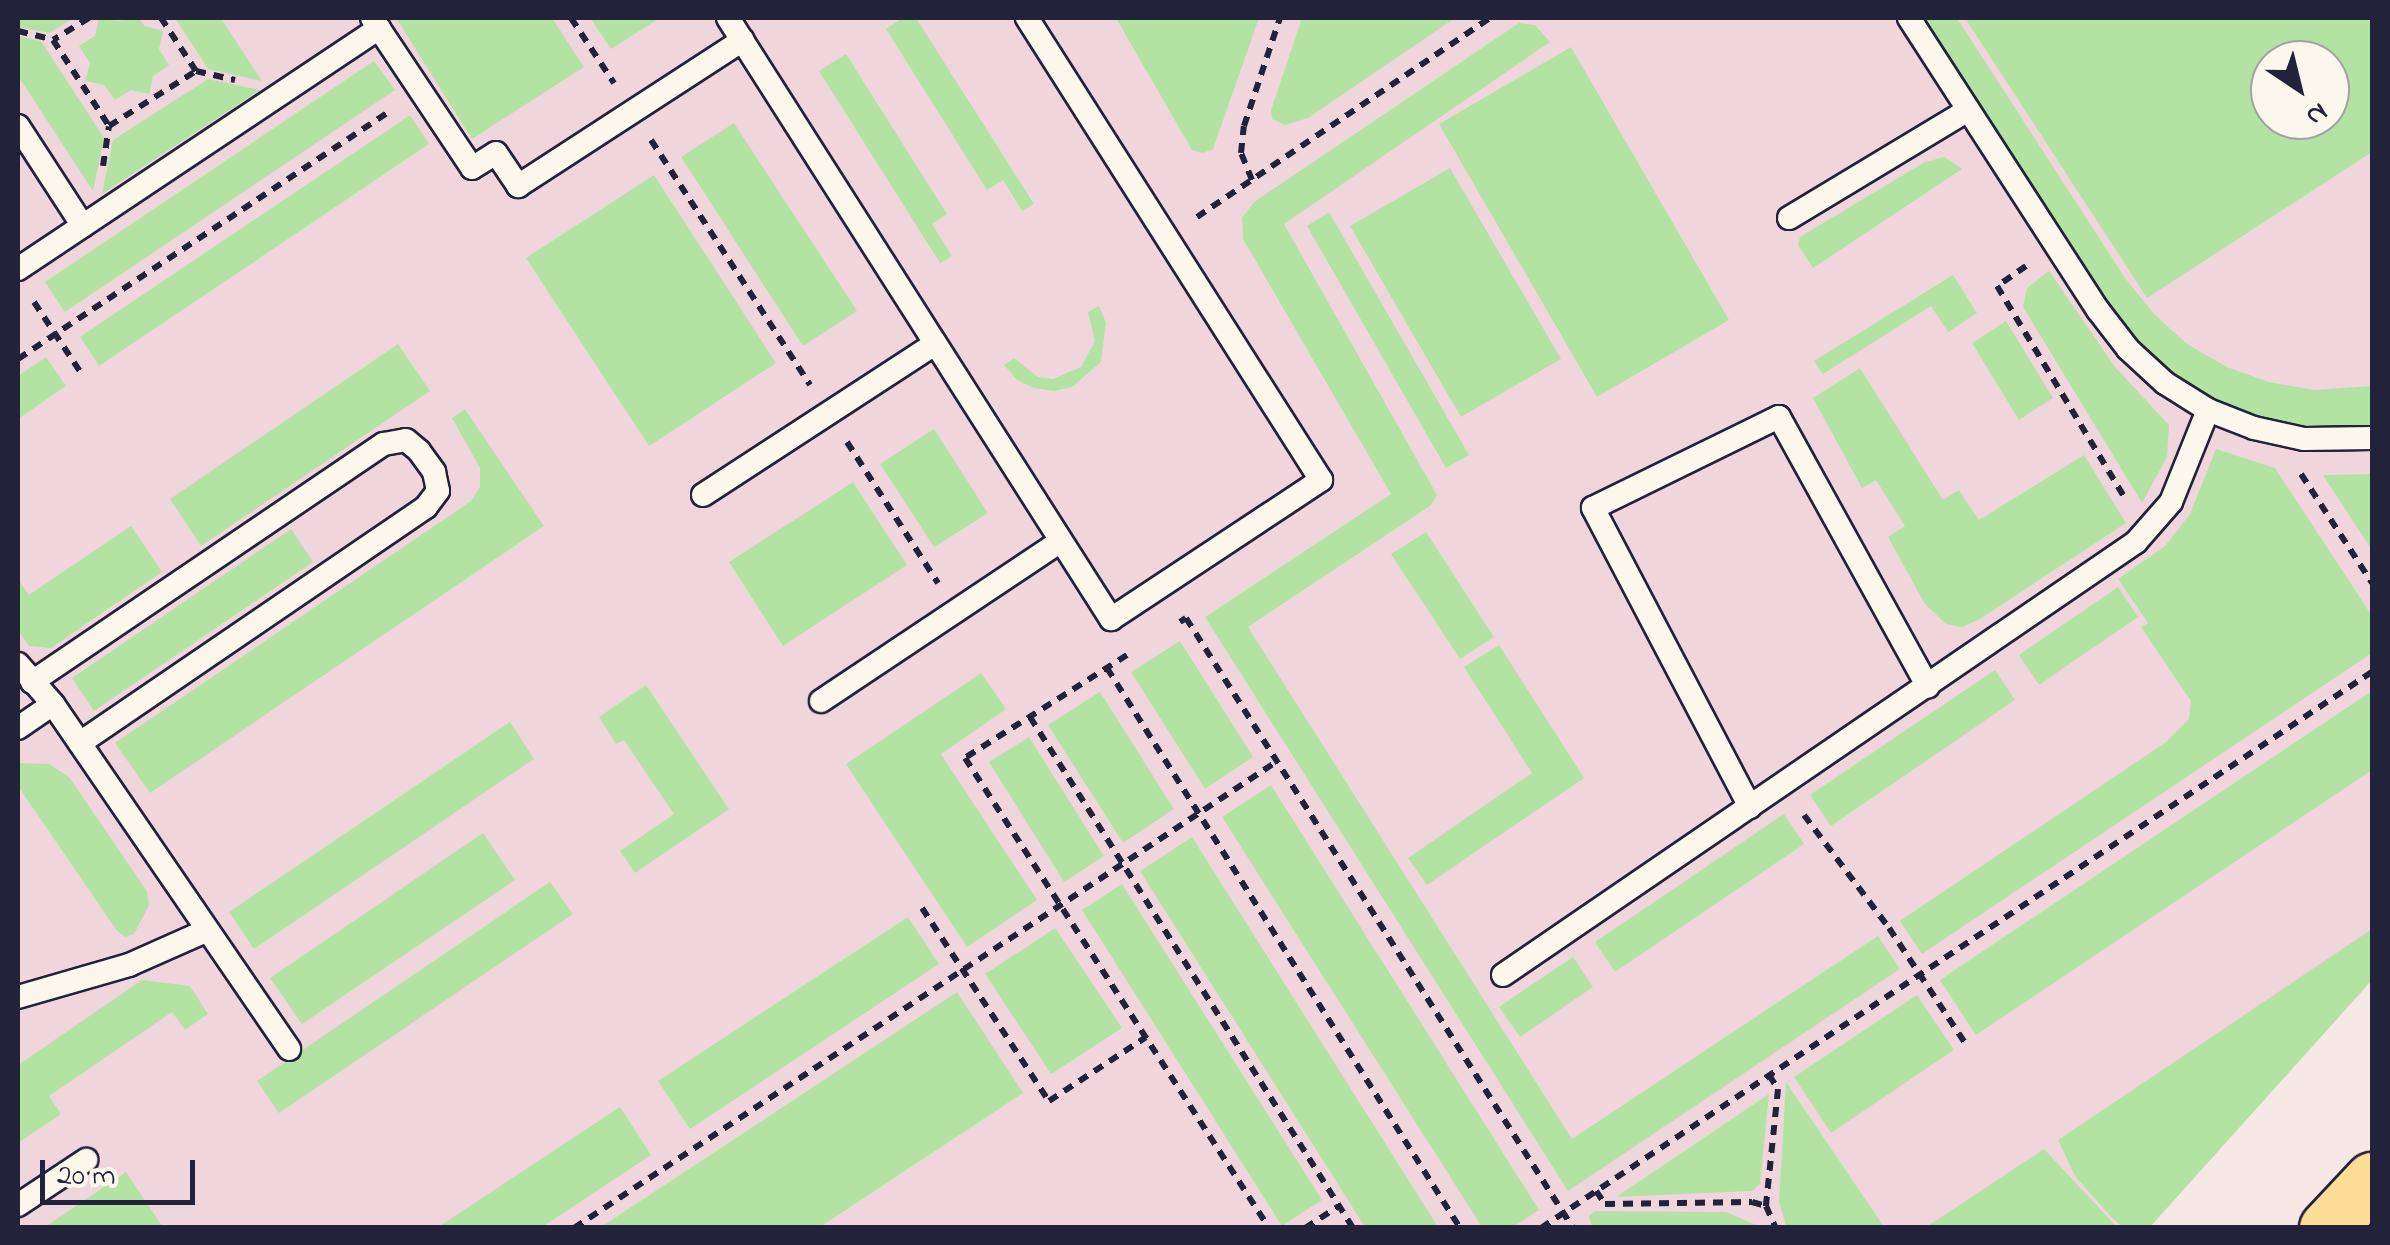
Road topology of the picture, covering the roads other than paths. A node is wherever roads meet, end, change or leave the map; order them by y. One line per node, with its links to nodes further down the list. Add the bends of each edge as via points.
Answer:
1 (728, 18): 5 (lane)
2 (1027, 18): 15 (lane, via 1321,480 1111,620)
3 (1909, 18): 6 (lane)
4 (375, 23): 5 (lane, via 472,168 496,153 518,186); 9 (lane)
5 (743, 40): 11 (lane)
6 (1968, 110): 8 (lane); 12 (lane, via 2128,348)
7 (18, 126): 9 (lane)
8 (1789, 218)
9 (83, 226): 10 (lane)
10 (18, 269)
11 (935, 344): 14 (lane); 15 (lane)
12 (2208, 410): 13 (lane, via 2304,438); 17 (lane, via 2170,502 2146,532)
13 (2372, 438)
14 (703, 495)
15 (1059, 542): 18 (lane)
16 (25, 673): 19 (lane); 21 (lane, via 384,444 406,440 419,450 438,490 426,508)
17 (1928, 687): 22 (lane); 22 (lane, via 1779,417 1594,508)
18 (821, 700)
19 (54, 704): 20 (lane); 21 (lane)
20 (18, 728)
21 (80, 742): 23 (lane)
22 (1750, 807): 24 (lane)
23 (208, 930): 25 (lane, via 129,965); 26 (lane)
24 (1502, 976)
25 (18, 997)
26 (289, 1049)
27 (86, 1160): 29 (lane)
28 (2372, 1180): 30 (highway)
29 (18, 1205)
30 (2327, 1228)

